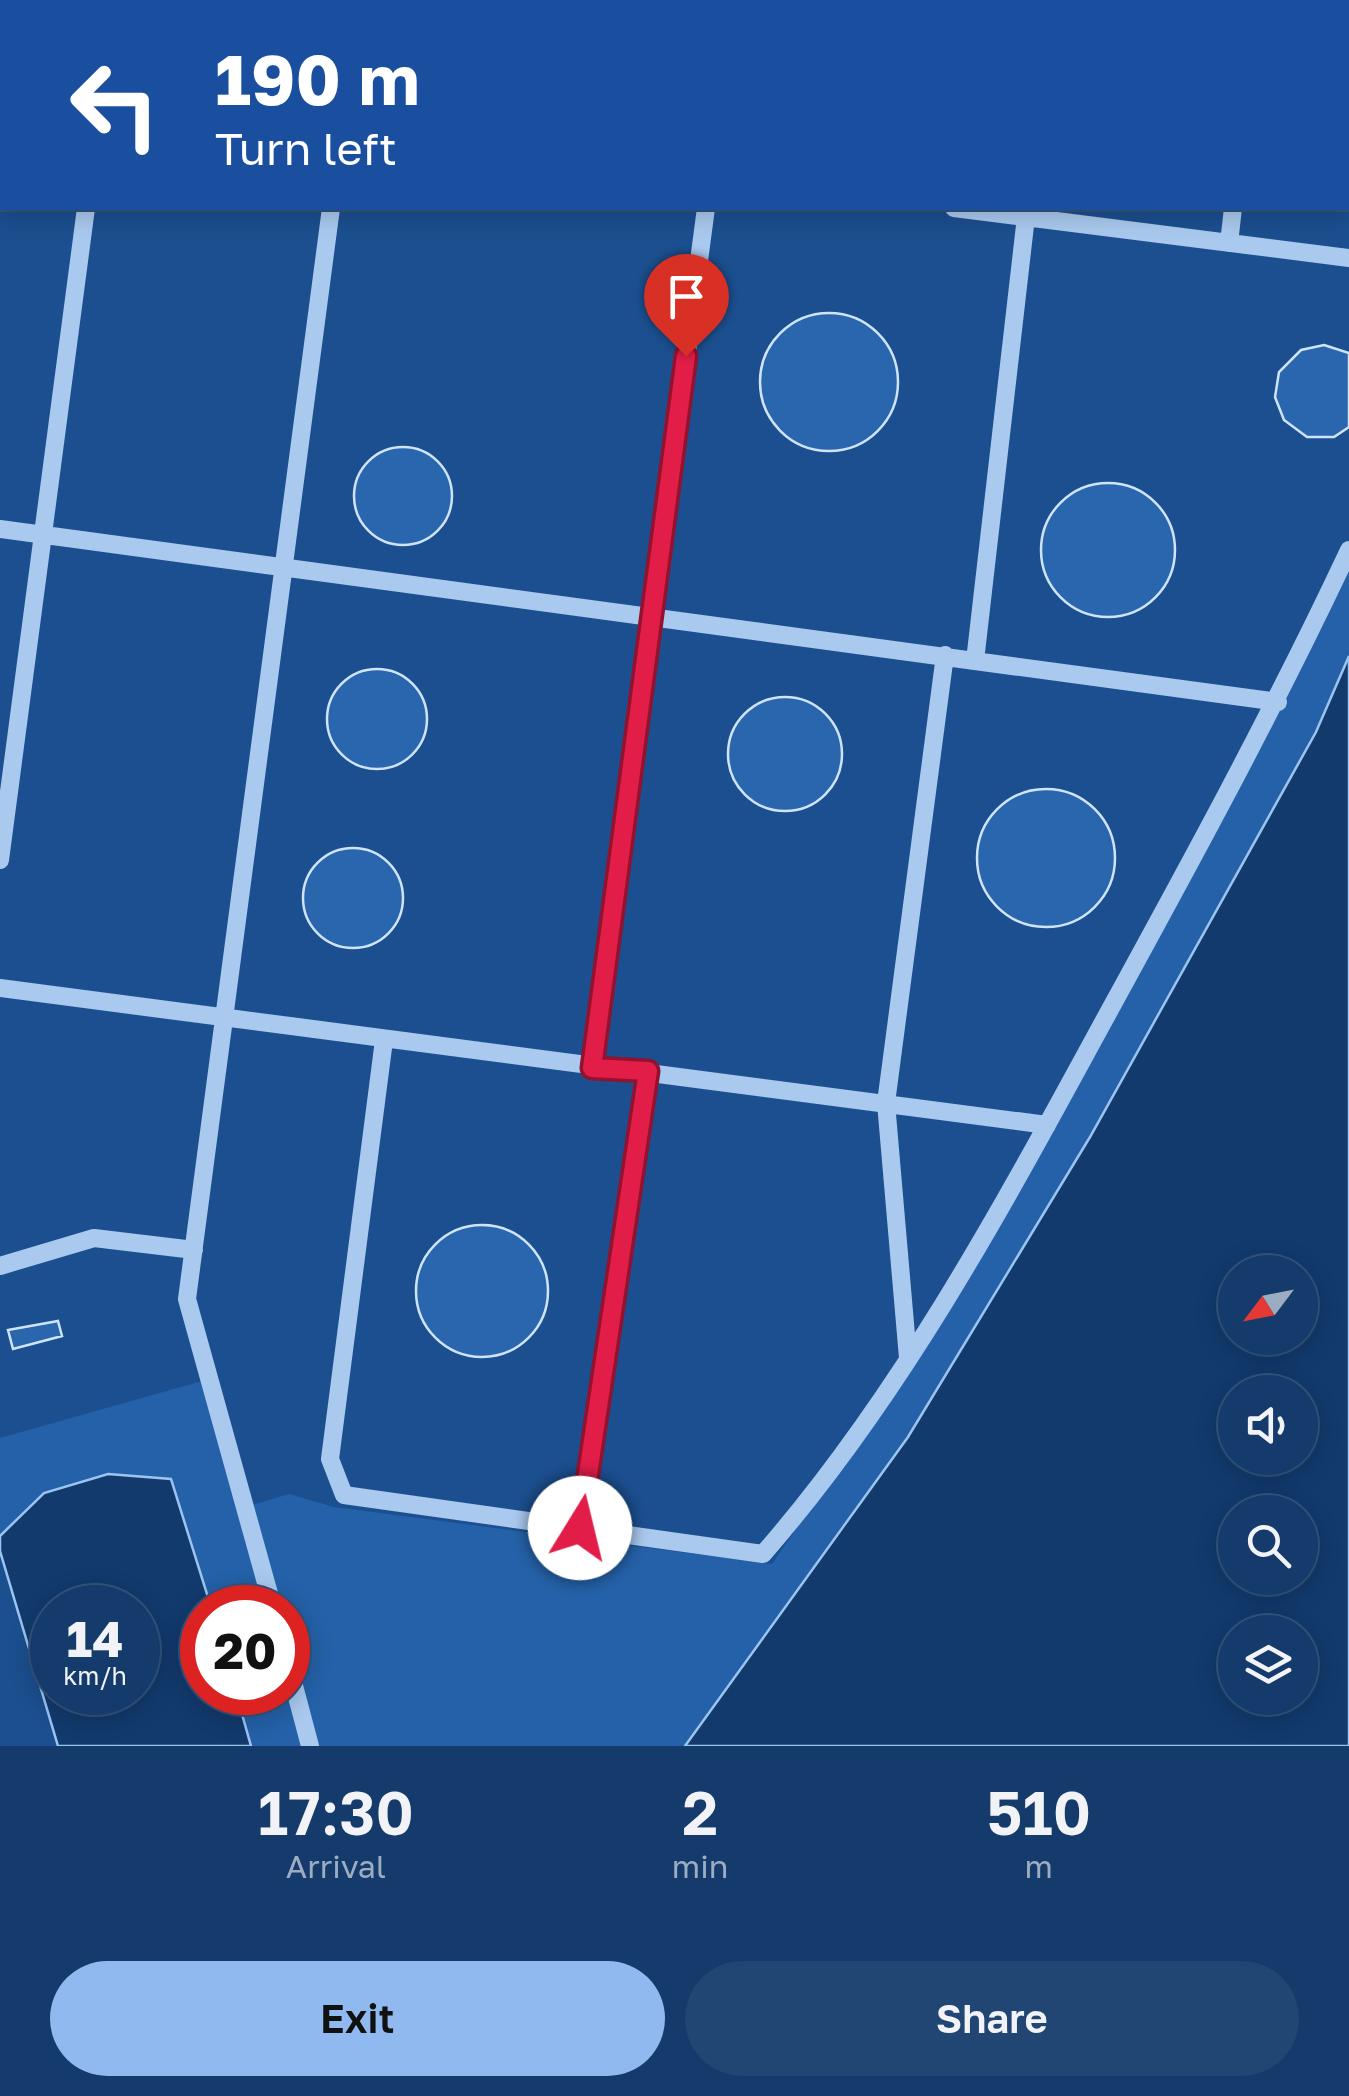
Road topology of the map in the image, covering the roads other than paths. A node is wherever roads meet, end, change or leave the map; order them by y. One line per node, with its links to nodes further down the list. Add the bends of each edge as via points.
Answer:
1 (86, 210): 10 (lane)
2 (331, 210): 12 (lane)
3 (706, 210): 13 (lane)
4 (990, 210): 6 (lane)
5 (1233, 210): 7 (lane)
6 (1027, 212): 7 (lane); 15 (lane)
7 (1229, 243): 8 (lane)
8 (1349, 258)
9 (0, 529): 10 (lane)
10 (43, 534): 12 (lane); 17 (lane)
11 (1349, 550): 16 (lane)
12 (284, 567): 13 (lane); 19 (lane)
13 (652, 616): 14 (lane); 21 (lane)
14 (945, 655): 15 (lane); 23 (lane)
15 (975, 661): 16 (lane)
16 (1278, 702): 24 (lane)
17 (0, 860)
18 (0, 988): 19 (lane)
19 (224, 1018): 20 (lane); 25 (lane)
20 (384, 1040): 21 (lane); 28 (lane, via 330,1459 344,1495)
21 (592, 1068): 22 (lane)
22 (648, 1071): 23 (lane); 28 (lane)
23 (886, 1103): 24 (lane); 27 (lane)
24 (1047, 1125): 27 (lane)
25 (194, 1250): 26 (lane, via 94,1238); 29 (lane, via 187,1298)
26 (0, 1266)
27 (908, 1359): 28 (lane, via 807,1504 763,1554)
28 (580, 1528)
29 (267, 1585)
30 (302, 1715): 31 (lane)
31 (310, 1746)

